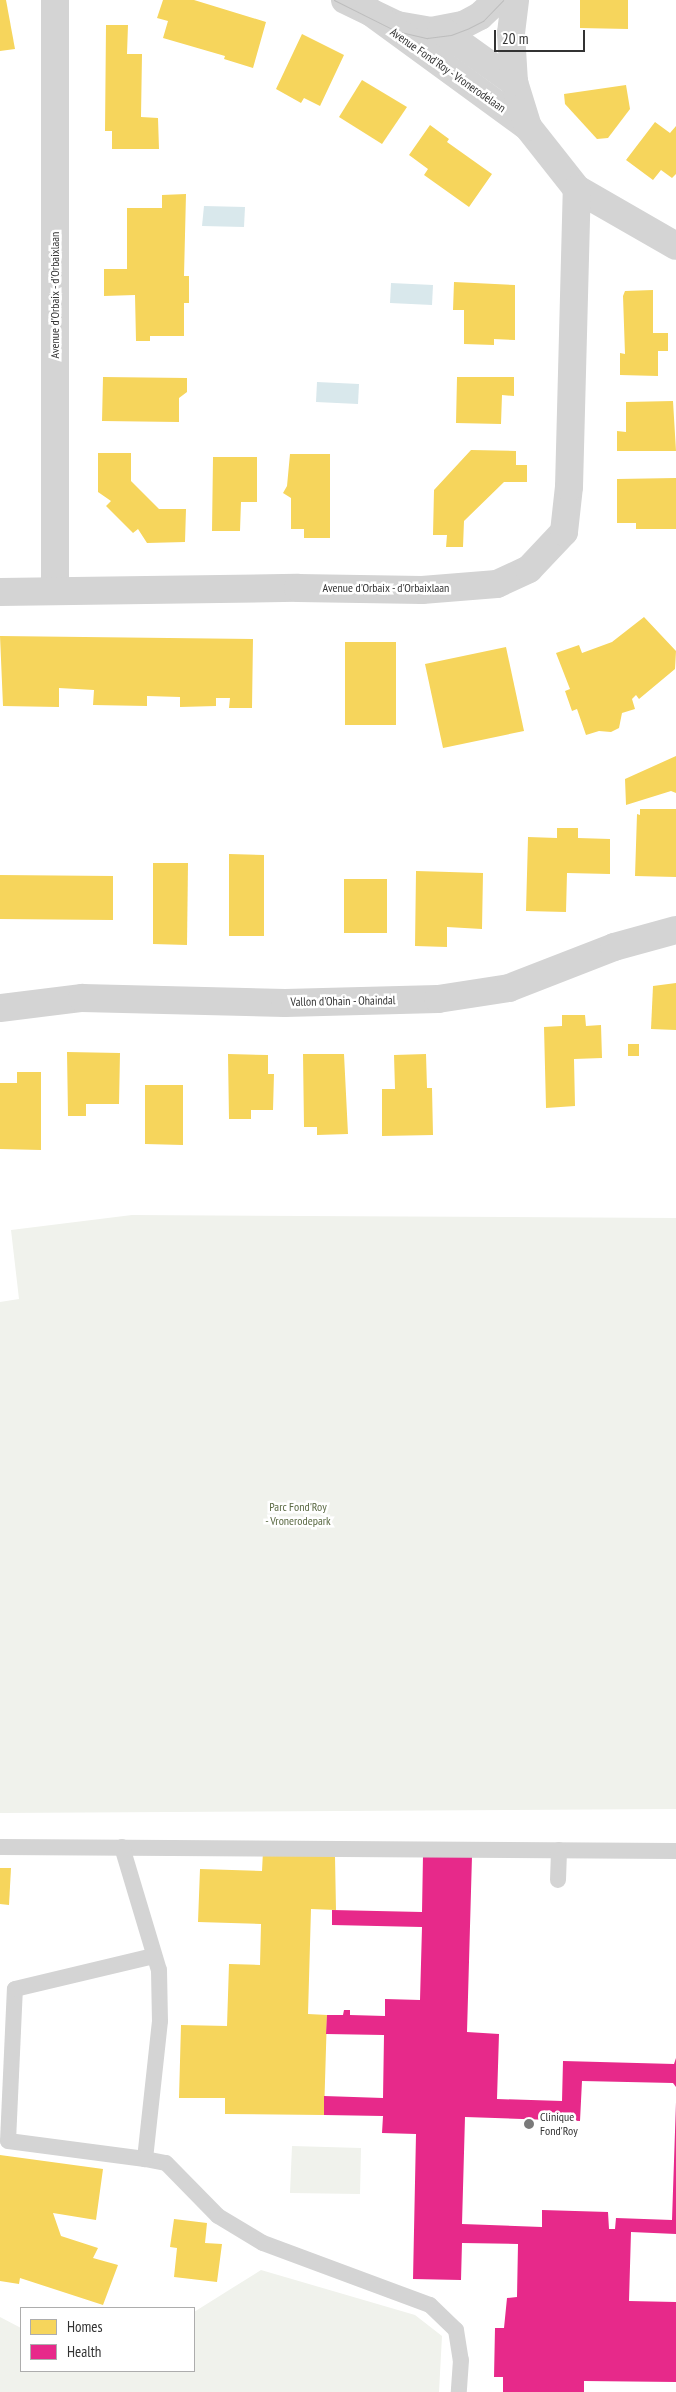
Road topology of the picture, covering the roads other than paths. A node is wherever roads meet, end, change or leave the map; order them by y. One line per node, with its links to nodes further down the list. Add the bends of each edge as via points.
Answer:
1 (55, 0): 10 (street, Avenue d'Orbaix - d'Orbaixlaan)
2 (497, 0): 5 (street, Avenue Fond'Roy - Vronerodelaan, via 473,20)
3 (515, 0): 6 (street, Avenue Fond'Roy - Vronerodelaan, via 511,34)
4 (357, 6): 5 (street, Avenue Fond'Roy - Vronerodelaan, via 409,29); 7 (street, Avenue Fond'Roy - Vronerodelaan)
5 (441, 30): 6 (street)
6 (514, 82): 7 (street, Avenue Fond'Roy - Vronerodelaan)
7 (528, 127): 8 (street, Avenue Fond'Roy - Vronerodelaan)
8 (577, 188): 9 (street, Avenue Fond'Roy - Vronerodelaan); 10 (street, Avenue d'Orbaix - d'Orbaixlaan, via 569,487 564,532 529,569 497,584 422,590)
9 (676, 246)
10 (56, 591): 11 (street, Avenue d'Orbaix - d'Orbaixlaan)
11 (0, 592)
12 (676, 930): 13 (street, Vallon d'Ohain - Ohaindal, via 614,947 509,988 438,999 285,1003 82,998)
13 (0, 1008)
14 (0, 1847): 15 (lane)
15 (122, 1847): 16 (lane); 19 (lane)
16 (559, 1850): 17 (lane); 18 (lane)
17 (676, 1851)
18 (558, 1880)
19 (154, 1956): 20 (lane, via 159,1970 160,2021); 20 (lane, via 16,1989 8,2141)
20 (145, 2159): 21 (lane, via 166,2163 218,2216 263,2243 430,2305 456,2330 461,2360)
21 (459, 2392)

